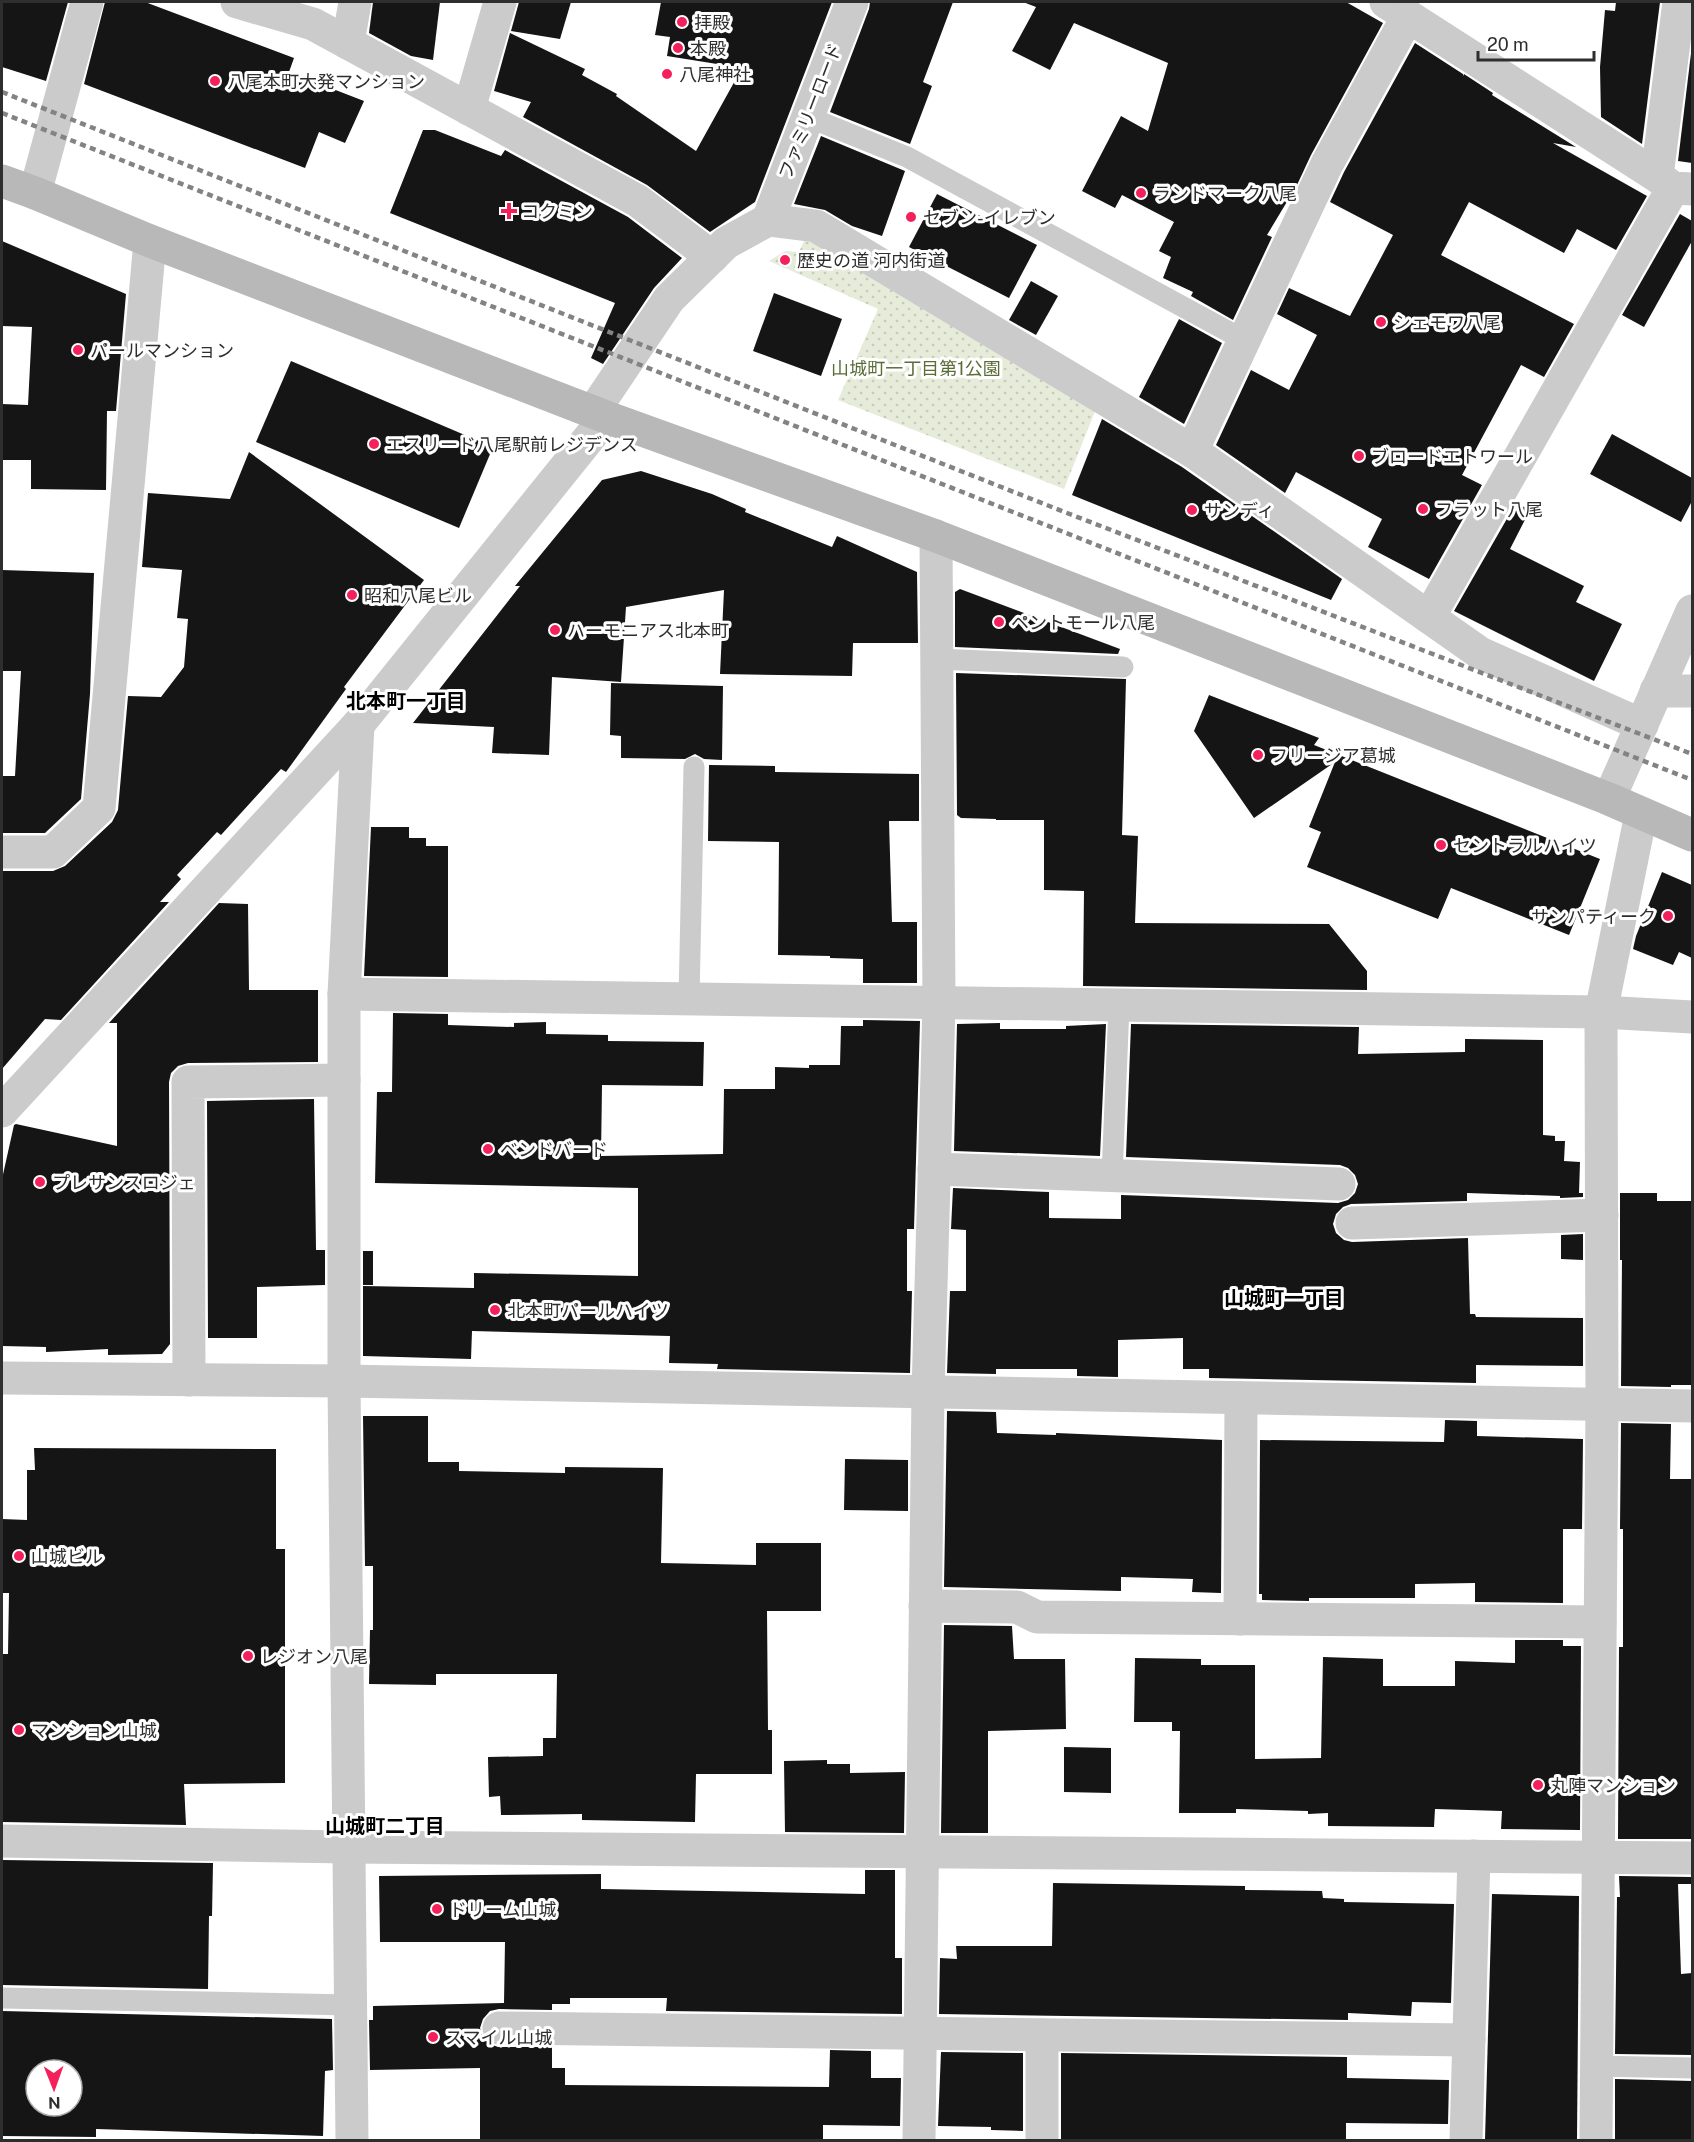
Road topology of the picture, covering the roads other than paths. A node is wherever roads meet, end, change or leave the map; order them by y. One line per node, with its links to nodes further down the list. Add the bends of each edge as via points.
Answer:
1 (87, 2): 13 (street)
2 (237, 2): 8 (street, via 314,24)
3 (355, 2): 8 (street)
4 (500, 2): 9 (street)
5 (852, 2): 10 (street, ファミリーロード)
6 (1679, 2): 12 (street)
7 (1397, 9): 12 (street); 17 (street)
8 (348, 43): 9 (street)
9 (469, 109): 16 (street, via 639,201)
10 (808, 117): 14 (street, ファミリーロード); 17 (lane, via 907,158)
11 (2, 181): 13 (street)
12 (1674, 184): 22 (street)
13 (35, 193): 15 (street)
14 (768, 220): 16 (street, via 726,243); 19 (street, via 816,226)
15 (150, 241): 18 (street); 33 (street, via 99,808 53,852)
16 (712, 257): 18 (street, via 669,299)
17 (1244, 340): 19 (street)
18 (599, 415): 20 (street); 27 (street)
19 (1192, 451): 22 (street)
20 (936, 536): 23 (street); 30 (street)
21 (1692, 611): 25 (street)
22 (1429, 618): 28 (street, via 1480,653)
23 (937, 659): 24 (lane); 36 (street)
24 (1123, 667)
25 (1656, 691): 26 (street); 28 (street)
26 (1692, 691)
27 (358, 725): 34 (street); 41 (street)
28 (1642, 725): 30 (street)
29 (694, 767): 35 (lane)
30 (1609, 800): 31 (street)
31 (1641, 814): 32 (street); 38 (street)
32 (1692, 835)
33 (2, 852)
34 (344, 994): 35 (street); 40 (street)
35 (688, 999): 36 (street)
36 (939, 1004): 37 (street); 42 (street)
37 (1119, 1006): 38 (street); 43 (lane)
38 (1601, 1012): 39 (street); 45 (street)
39 (1692, 1017)
40 (344, 1080): 48 (street, via 188,1082); 49 (street)
41 (2, 1111)
42 (934, 1169): 43 (street); 50 (street)
43 (1112, 1176): 44 (street)
44 (1339, 1184)
45 (1602, 1215): 46 (street); 52 (street)
46 (1352, 1223)
47 (2, 1378): 48 (street)
48 (189, 1380): 49 (street)
49 (344, 1381): 50 (street); 58 (street)
50 (928, 1392): 51 (street); 54 (street)
51 (1241, 1398): 52 (street); 55 (street)
52 (1602, 1404): 53 (street); 56 (street)
53 (1692, 1406)
54 (925, 1606): 55 (street, via 1017,1607 1037,1617); 59 (street)
55 (1240, 1619): 56 (street)
56 (1600, 1622): 61 (street)
57 (2, 1841): 58 (street)
58 (347, 1846): 59 (street); 64 (street)
59 (921, 1850): 60 (street); 66 (street)
60 (1474, 1856): 61 (street); 68 (street)
61 (1599, 1857): 62 (street); 69 (street)
62 (1692, 1858)
63 (2, 1998): 64 (lane)
64 (350, 2005): 71 (street)
65 (499, 2028): 66 (street)
66 (920, 2031): 67 (street); 72 (street)
67 (1042, 2035): 68 (street); 73 (street)
68 (1469, 2040): 74 (street)
69 (1596, 2066): 70 (lane); 75 (street)
70 (1692, 2068)
71 (352, 2140)
72 (919, 2140)
73 (1042, 2140)
74 (1466, 2140)
75 (1596, 2140)

